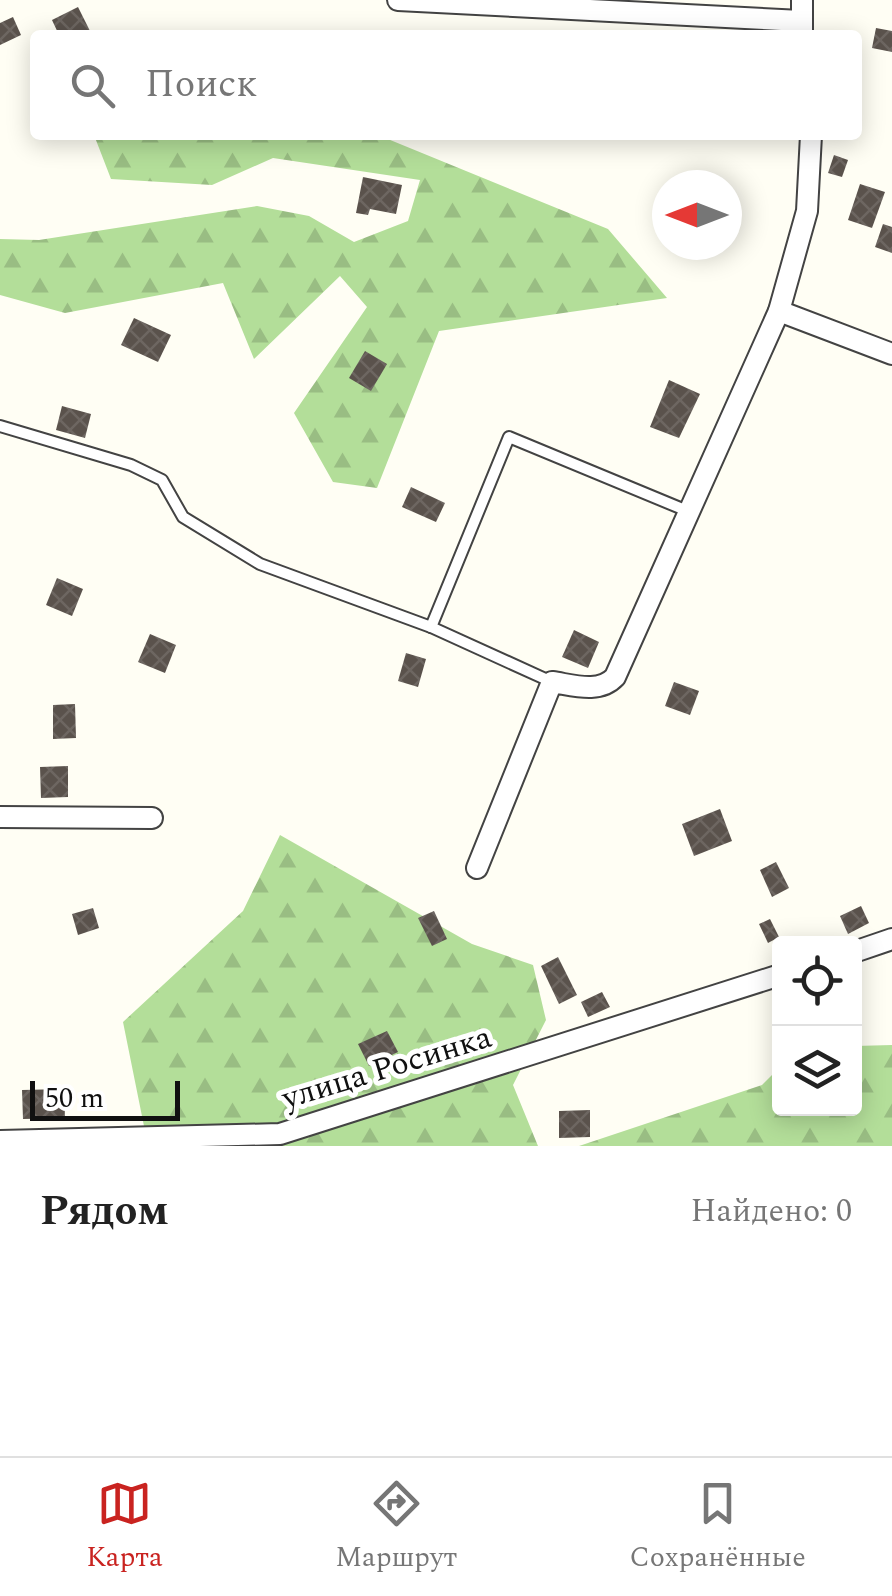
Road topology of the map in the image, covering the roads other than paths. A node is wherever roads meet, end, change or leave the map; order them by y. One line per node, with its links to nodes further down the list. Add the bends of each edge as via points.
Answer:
1 (398, 0): 2 (street)
2 (802, 19)
3 (811, 140): 4 (street, via 807,212)
4 (779, 310): 5 (street); 7 (street)
5 (892, 354)
6 (0, 426): 8 (lane, via 131,464 162,480 183,518 260,564)
7 (690, 512): 8 (lane, via 509,437); 9 (street, via 615,677 592,688)
8 (430, 627): 9 (lane)
9 (552, 682): 12 (street)
10 (0, 817): 11 (street)
11 (152, 818)
12 (477, 868)
13 (892, 939): 14 (street)
14 (862, 949)
15 (772, 978): 16 (street, улица Росинка, via 280,1134)
16 (0, 1141)

